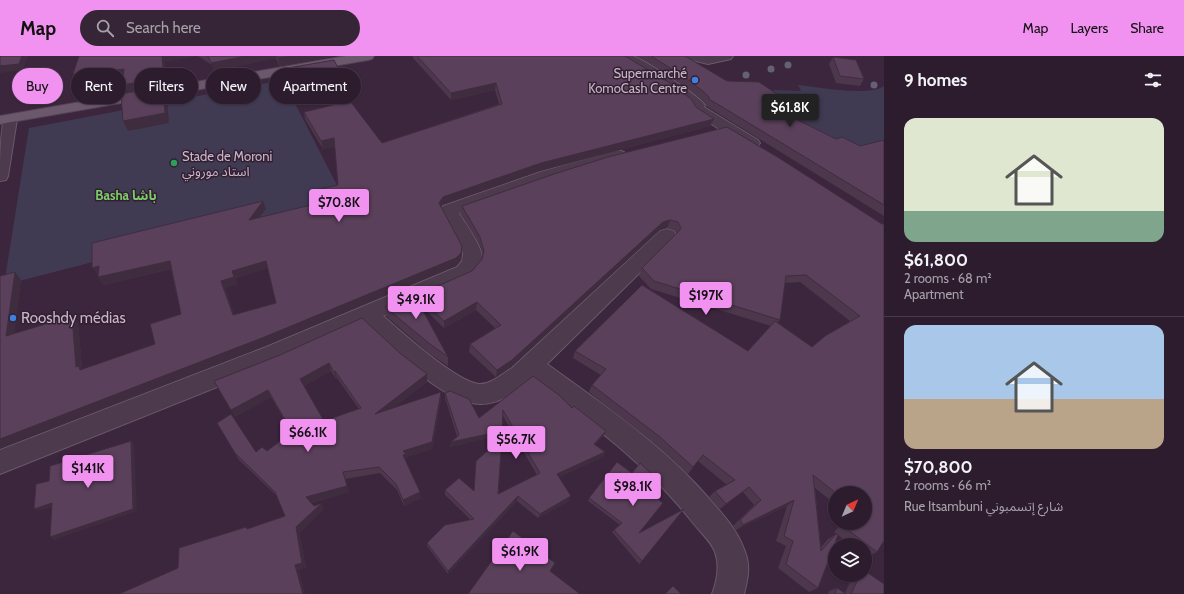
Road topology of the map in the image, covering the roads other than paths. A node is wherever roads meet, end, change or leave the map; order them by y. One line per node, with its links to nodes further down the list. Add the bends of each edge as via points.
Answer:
1 (368, 56): 5 (main road)
2 (624, 56): 6 (street, via 681,92 698,105 699,110)
3 (692, 56): 4 (street, via 708,60)
4 (727, 56)
5 (5, 120): 10 (street)
6 (726, 128): 7 (street); 9 (street)
7 (704, 134)
8 (637, 150): 12 (street, via 546,176 449,210 473,253 472,263 464,272 453,278)
9 (763, 150)
10 (1, 169)
11 (667, 235): 13 (street)
12 (367, 314): 13 (street, via 436,372 472,393 490,392 504,386); 14 (street)
13 (531, 365): 15 (street, via 622,433 679,483 722,537 730,552 734,571)
14 (0, 462)
15 (728, 594)

